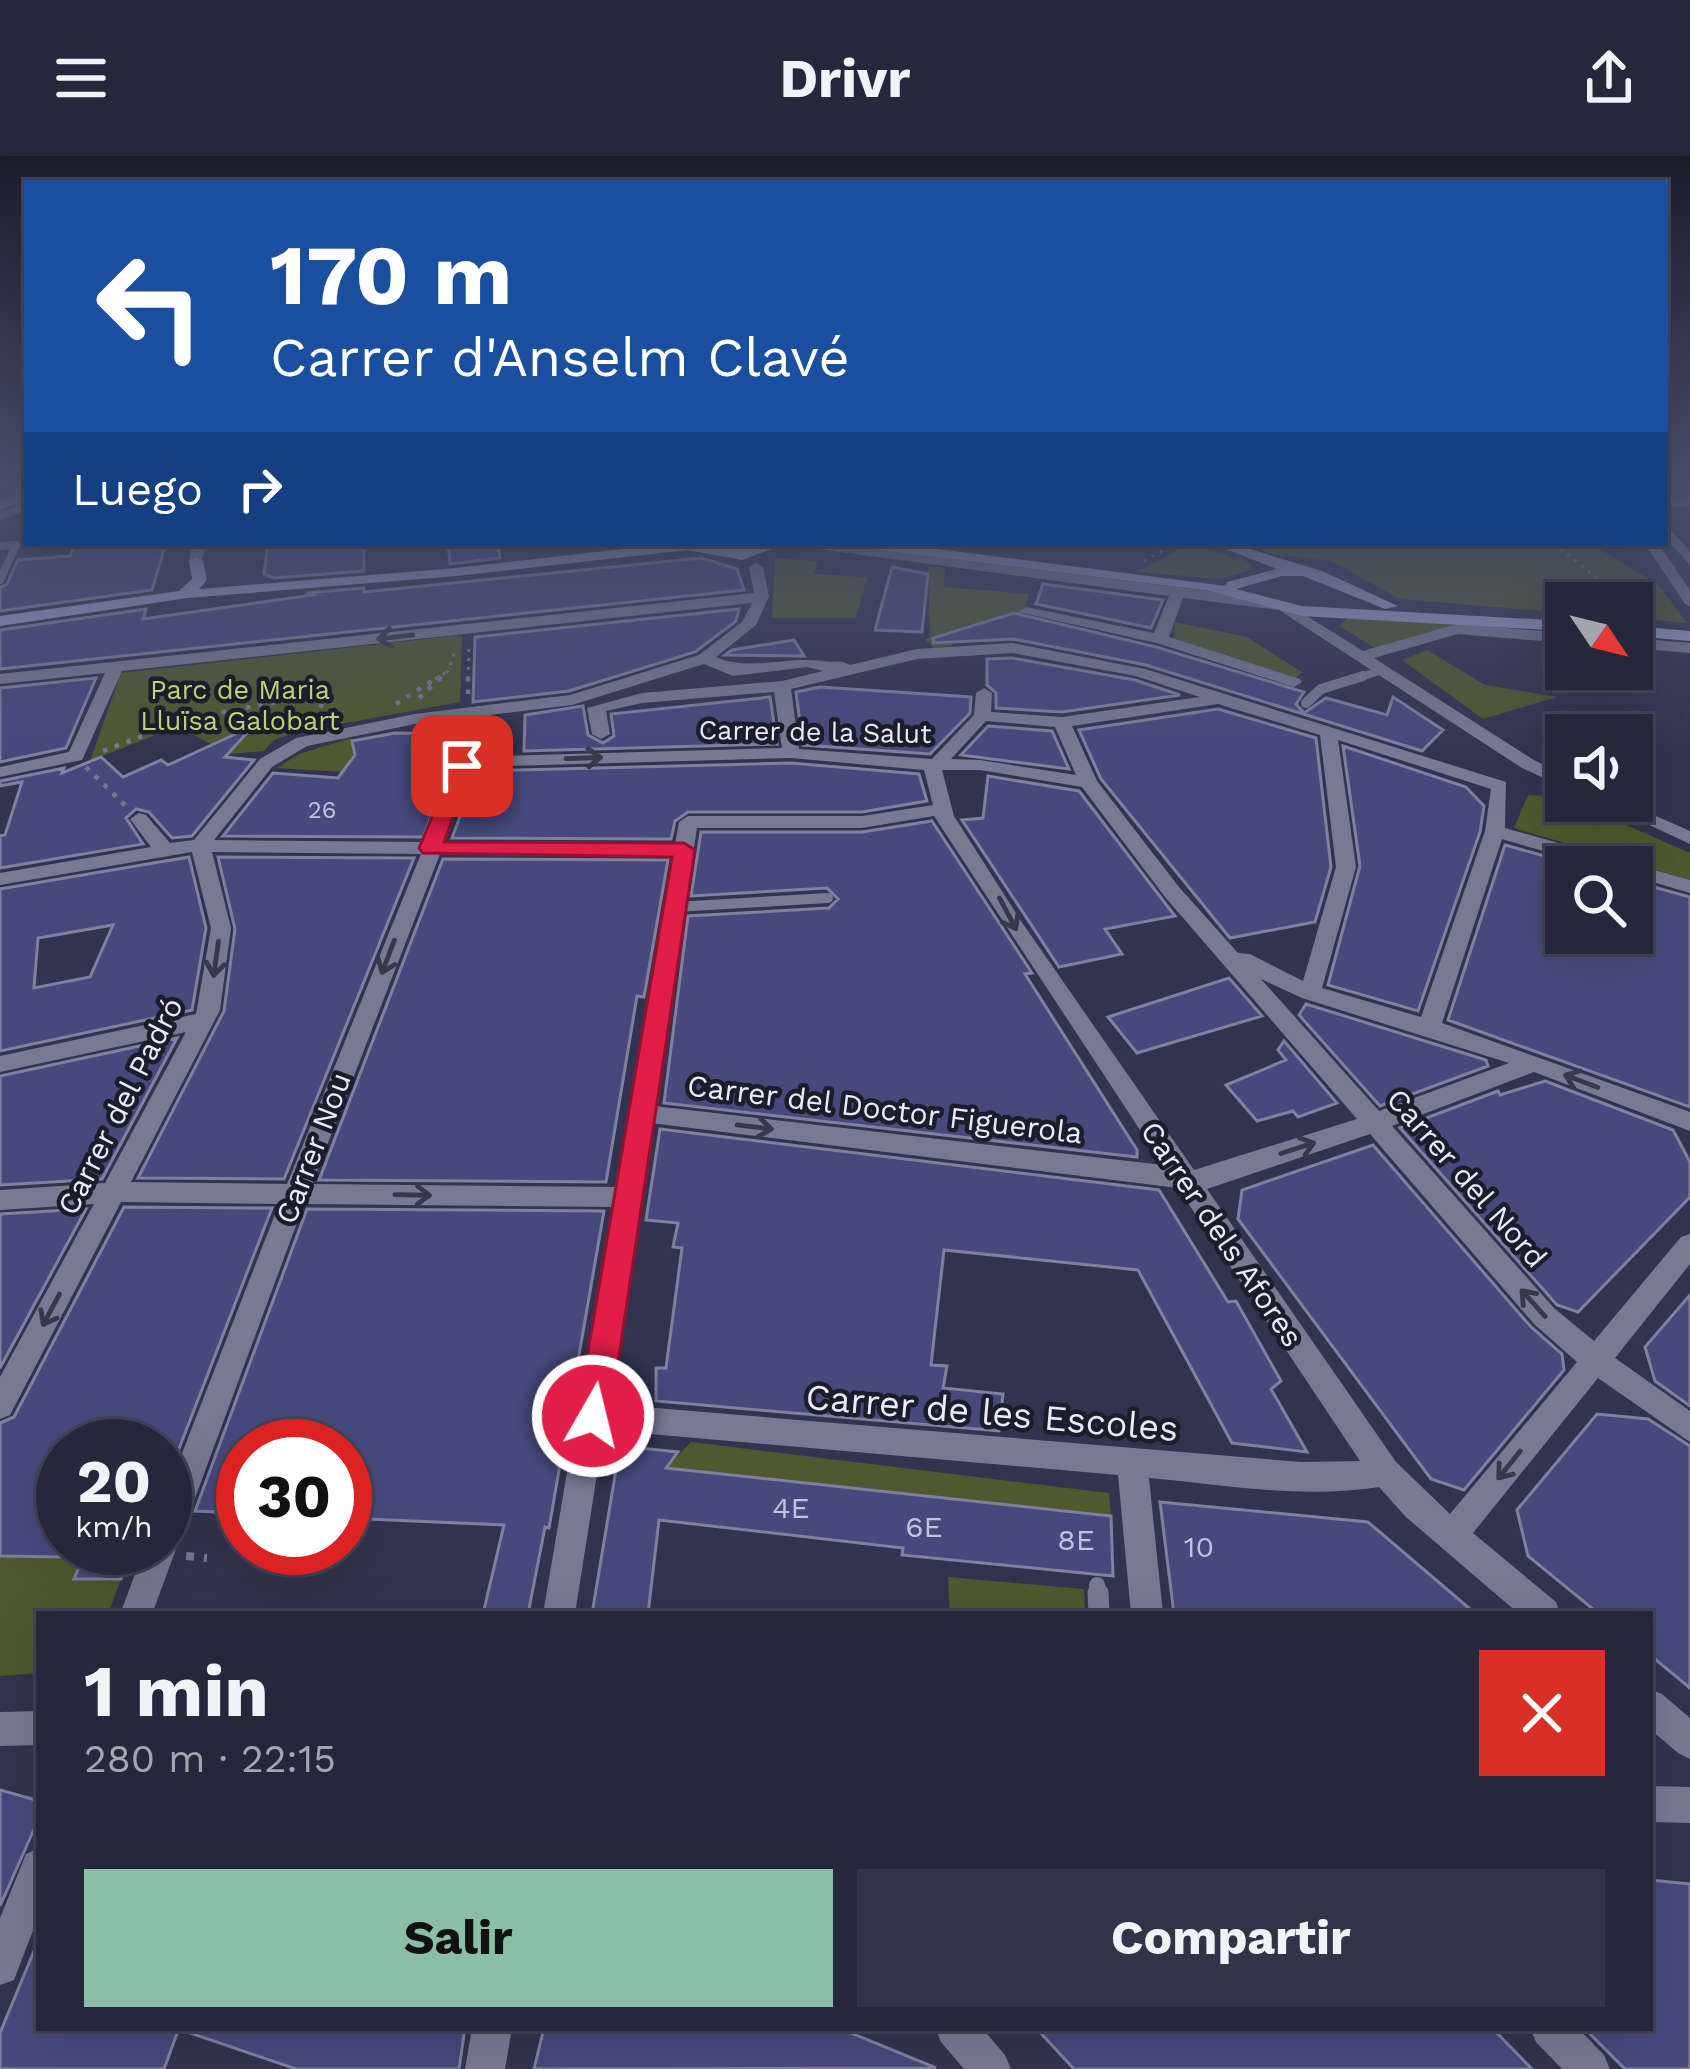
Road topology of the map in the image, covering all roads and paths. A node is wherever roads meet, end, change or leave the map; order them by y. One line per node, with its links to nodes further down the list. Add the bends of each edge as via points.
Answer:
1 (193, 576): 11 (main road)
2 (406, 576): 9 (main road)
3 (760, 576): 16 (street)
4 (1047, 576): 15 (street)
5 (1127, 576): 12 (main road)
6 (1260, 576): 10 (main road)
7 (1277, 576): 10 (main road)
8 (1325, 576): 13 (main road)
9 (378, 579): 11 (main road, via 226,591); 14 (main road)
10 (1264, 580): 12 (main road); 17 (main road, via 1263,592)
11 (191, 586): 14 (main road); 21 (main road); 22 (main road)
12 (1211, 587): 17 (main road)
13 (1350, 590): 18 (main road, via 1352,600); 20 (main road)
14 (272, 593): 21 (main road)
15 (1177, 594): 17 (street); 29 (street)
16 (762, 597): 35 (street, via 748,625); 38 (street, one-way to 38)
17 (1279, 604): 18 (main road); 28 (street)
18 (1337, 611): 20 (main road); 28 (street, via 1328,622)
19 (1026, 612): 29 (street)
20 (1426, 615): 23 (main road)
21 (79, 620): 24 (main road)
22 (0, 621)
23 (1545, 624)
24 (0, 633)
25 (1653, 633): 27 (main road)
26 (1545, 636): 34 (street, via 1457,629)
27 (1690, 636)
28 (1334, 638): 34 (street)
29 (1160, 639): 43 (street)
30 (470, 645): 40 (path, via 457,646)
31 (1653, 645): 32 (street)
32 (1690, 648)
33 (942, 654): 37 (street); 39 (street); 46 (street, via 981,646 1046,652)
34 (1362, 656): 41 (street)
35 (705, 658): 37 (street, via 733,670); 52 (street, via 572,700)
36 (470, 662): 48 (path)
37 (864, 664): 45 (street)
38 (116, 666): 42 (street); 57 (street)
39 (964, 668)
40 (449, 670): 40 (path, via 422,696 389,710 440,672)
41 (1382, 670): 47 (lane, via 1322,689); 60 (street)
42 (0, 679)
43 (1294, 682)
44 (982, 685): 51 (street)
45 (782, 686): 49 (street); 56 (street)
46 (1221, 699): 53 (street); 54 (street)
47 (1306, 703)
48 (467, 704)
49 (597, 708): 52 (street, via 505,724); 55 (street)
50 (355, 716): 57 (path, via 298,698 190,718)
51 (982, 716): 53 (street); 59 (street)
52 (415, 719): 71 (street, via 324,735 283,752)
53 (1062, 722): 63 (street, Carrer del Nord)
54 (1328, 733): 64 (street); 81 (street, via 1346,867)
55 (601, 734)
56 (791, 753): 58 (street, Carrer de la Salut, one-way to 56); 59 (street, Carrer de la Salut)
57 (76, 756): 61 (street); 66 (path)
58 (467, 762): 73 (street, Carrer Nou)
59 (938, 762): 63 (street, Carrer de la Salut); 65 (street)
60 (1540, 771): 62 (street); 64 (street)
61 (0, 772)
62 (1545, 773)
63 (1088, 782): 80 (street, Carrer del Nord)
64 (1500, 786): 68 (street)
65 (945, 816): 69 (street, via 938,810 862,822 694,820); 89 (street, Carrer dels Afores, one-way to 89)
66 (139, 819): 74 (street)
67 (1653, 822): 70 (street)
68 (1495, 831): 72 (street); 83 (street)
69 (686, 838): 73 (street); 79 (street)
70 (1690, 838)
71 (200, 845): 73 (street); 74 (street); 82 (street, Carrer del Padró, one-way to 82, via 221,928)
72 (1547, 846)
73 (430, 848): 91 (street, Carrer Nou, one-way to 91)
74 (161, 850): 76 (street)
75 (1653, 876): 77 (street)
76 (0, 879)
77 (1690, 887)
78 (828, 898): 79 (lane)
79 (675, 907): 86 (street)
80 (1219, 945): 81 (street); 88 (street, Carrer del Nord)
81 (1310, 993): 83 (street)
82 (204, 1021): 85 (street); 90 (street, Carrer del Padró)
83 (1429, 1028): 84 (street)
84 (1533, 1063): 87 (street, one-way to 84); 88 (street, Carrer del Doctor Figuerola)
85 (0, 1064)
86 (639, 1113): 89 (street, Carrer del Doctor Figuerola, one-way to 89); 92 (street)
87 (1690, 1122)
88 (1374, 1123): 89 (street, Carrer del Doctor Figuerola, one-way to 88); 96 (street, Carrer del Nord, one-way to 88, via 1544,1316)
89 (1186, 1181): 102 (street, Carrer dels Afores)
90 (115, 1192): 91 (street); 93 (street); 95 (street, Carrer del Padró, one-way to 95)
91 (296, 1194): 92 (street, one-way to 92); 100 (street, Carrer Nou)
92 (626, 1197): 98 (street)
93 (0, 1200)
94 (1690, 1245): 96 (street)
95 (14, 1355): 97 (street, Carrer del Padró)
96 (1595, 1360): 99 (street, Carrer del Nord); 103 (street, one-way to 103)
97 (0, 1406)
98 (593, 1416): 101 (street, Carrer de les Escoles); 107 (street)
99 (1690, 1428)
100 (192, 1465)
101 (1132, 1465): 102 (street, Carrer de les Escoles, via 1344,1478); 109 (street)
102 (1384, 1472): 103 (street, Carrer dels Afores)
103 (1452, 1535): 110 (street, Carrer dels Afores)
104 (151, 1575): 106 (street)
105 (1097, 1586): 108 (lane)
106 (137, 1611)
107 (560, 1611)
108 (1099, 1611)
109 (1147, 1611)
110 (1541, 1611)
111 (1653, 1709): 114 (street)
112 (36, 1728): 113 (street)
113 (0, 1730)
114 (1690, 1741)
115 (1653, 1804): 116 (street)
116 (1690, 1805)
117 (36, 1875): 118 (street)
118 (0, 1966)
119 (491, 2031): 122 (street)
120 (958, 2031): 123 (street)
121 (1553, 2031): 124 (street)
122 (485, 2069)
123 (992, 2069)
124 (1590, 2069)

